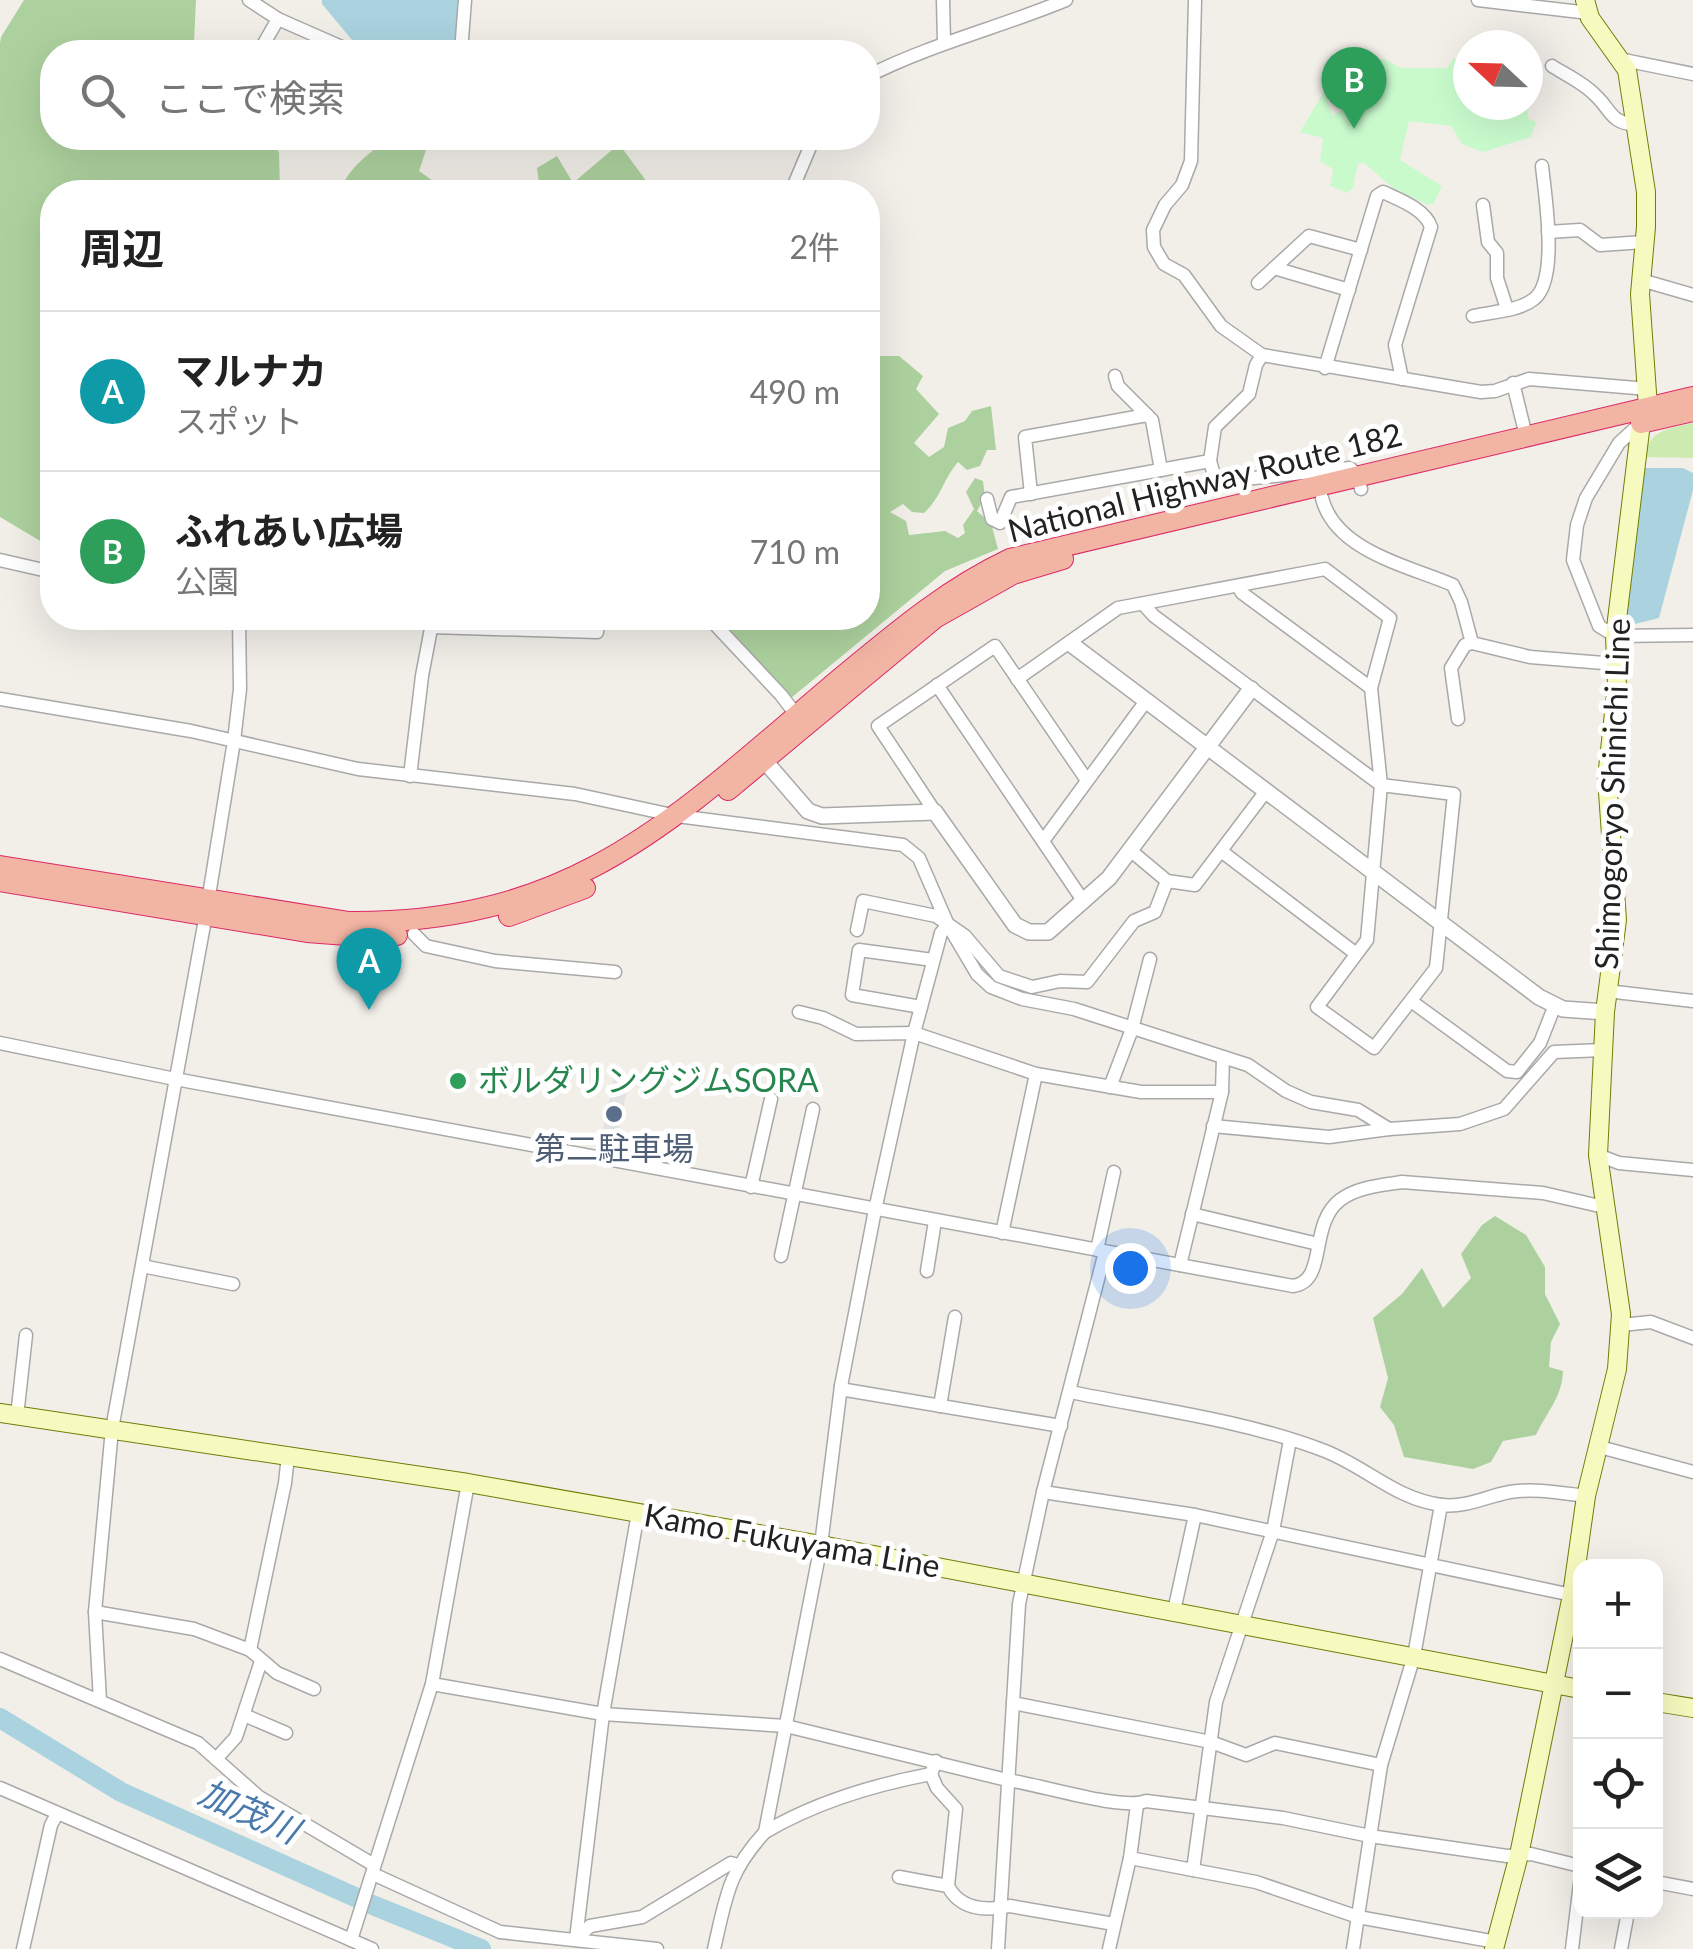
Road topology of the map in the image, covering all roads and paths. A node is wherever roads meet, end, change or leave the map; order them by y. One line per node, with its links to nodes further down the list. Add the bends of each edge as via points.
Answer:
1 (249, 0): 8 (street)
2 (465, 0): 11 (street)
3 (943, 0): 12 (street)
4 (1066, 0): 12 (street)
5 (1195, 0): 32 (street, via 1191,161 1153,230 1154,247 1221,326)
6 (1478, 0): 7 (street)
7 (1587, 6): 13 (main road, Shimogoryo Shinichi Line)
8 (278, 19): 9 (street); 10 (street)
9 (266, 40)
10 (326, 40)
11 (462, 40)
12 (944, 43): 15 (street)
13 (1619, 59): 16 (street); 17 (main road, Shimogoryo Shinichi Line, via 1627,70)
14 (1552, 66): 17 (street, via 1596,94 1614,119)
15 (880, 71)
16 (1693, 74)
17 (1634, 124): 23 (main road, Shimogoryo Shinichi Line, via 1646,192)
18 (809, 150): 20 (street)
19 (1542, 166): 22 (street)
20 (797, 180)
21 (1482, 205): 30 (street)
22 (1548, 232): 23 (street, via 1580,230 1600,246); 30 (street, via 1542,291)
23 (1644, 242): 26 (main road, Shimogoryo Shinichi Line)
24 (1361, 250): 25 (street, via 1309,236); 28 (street); 35 (street, via 1383,192 1429,220 1395,345)
25 (1274, 268): 27 (street); 28 (street)
26 (1642, 280): 29 (street); 38 (main road, Shimogoryo Shinichi Line)
27 (1258, 283)
28 (1348, 290): 33 (street)
29 (1693, 294)
30 (1507, 308): 31 (street)
31 (1473, 316)
32 (1262, 355): 33 (street); 42 (street, via 1250,394 1215,427)
33 (1325, 368): 35 (street)
34 (1115, 376): 40 (street)
35 (1402, 378): 36 (street, via 1481,392)
36 (1513, 383): 38 (street, via 1529,379); 41 (street)
37 (1693, 396): 38 (highway, National Highway Route 182)
38 (1646, 406): 39 (highway, National Highway Route 182); 41 (highway, National Highway Route 182); 44 (highway, National Highway Route 182); 58 (main road, Shimogoryo Shinichi Line); 58 (street, via 1586,498 1572,560 1600,626)
39 (1693, 411)
40 (1147, 415): 43 (street); 45 (street, via 1025,437)
41 (1526, 436): 44 (highway, National Highway Route 182)
42 (1210, 462): 43 (street); 44 (street, via 1216,482 1350,468)
43 (1161, 470): 45 (street)
44 (1360, 482): 46 (highway, National Highway Route 182); 69 (highway, National Highway Route 182, via 1010,559 929,606)
45 (1032, 494): 47 (street, via 1011,497 1000,524)
46 (1322, 498): 59 (street, via 1352,542 1453,585); 69 (highway, National Highway Route 182, via 1013,574 936,618)
47 (987, 499)
48 (0, 560): 49 (street)
49 (40, 569)
50 (1238, 586): 51 (street); 64 (street); 64 (street, via 1325,569 1390,618)
51 (1143, 604): 60 (street, via 1118,608); 65 (street)
52 (239, 630): 70 (street)
53 (431, 630): 73 (street)
54 (564, 630): 55 (street)
55 (597, 630)
56 (720, 630): 69 (street)
57 (1693, 635): 58 (street)
58 (1615, 636): 61 (main road, Shimogoryo Shinichi Line)
59 (1472, 643): 61 (street, via 1530,658); 68 (street, via 1451,668)
60 (1071, 644): 62 (street); 67 (street)
61 (1616, 664): 96 (main road, Shimogoryo Shinichi Line, via 1607,778 1617,920)
62 (1017, 679): 63 (street, via 995,646); 74 (street)
63 (937, 686): 77 (street, via 878,726); 79 (street)
64 (1371, 688): 75 (street)
65 (1251, 689): 71 (street); 75 (street)
66 (0, 699): 70 (street)
67 (1146, 701): 71 (street); 74 (street)
68 (1458, 719)
69 (801, 721): 72 (highway, National Highway Route 182)
70 (234, 741): 73 (street); 87 (street)
71 (1207, 746): 76 (street); 80 (street)
72 (760, 755): 77 (street, via 808,811 822,816); 78 (highway, National Highway Route 182)
73 (410, 776): 78 (street, via 575,794)
74 (1086, 779): 79 (street)
75 (1381, 785): 83 (street); 88 (street, via 1454,794)
76 (1266, 791): 81 (street); 83 (street)
77 (935, 812): 86 (street, via 1015,925 1048,932)
78 (687, 816): 87 (highway, National Highway Route 182, via 583,874 444,917 349,922); 89 (street, via 903,845 919,858); 91 (highway, National Highway Route 182, via 644,855 592,886 496,920)
79 (1042, 841): 86 (street)
80 (1130, 850): 85 (street); 86 (street)
81 (1221, 851): 85 (street, via 1195,885); 92 (street)
82 (0, 866): 87 (highway, National Highway Route 182)
83 (1373, 872): 88 (street); 92 (street, via 1367,940)
84 (0, 881): 87 (highway, National Highway Route 182)
85 (1167, 881): 89 (street, via 1155,912 1134,920 1087,982 1032,987 999,976)
86 (1084, 902)
87 (208, 907): 91 (highway, National Highway Route 182, via 307,932); 109 (street)
88 (1442, 923): 98 (street, via 1436,968); 100 (street)
89 (948, 925): 90 (street, via 936,916 863,900); 93 (street); 103 (street, via 992,987)
90 (857, 930)
91 (414, 934): 95 (street, via 426,946 495,961)
92 (1355, 953): 98 (street, via 1317,1007 1374,1048)
93 (933, 960): 99 (street); 99 (street, via 859,950 852,995)
94 (1150, 960): 103 (street)
95 (615, 972)
96 (1607, 991): 97 (street); 102 (main road, Shimogoryo Shinichi Line)
97 (1693, 1000)
98 (1410, 1001): 100 (street, via 1508,1072 1517,1072 1540,1044)
99 (921, 1006): 104 (street)
100 (1555, 1006): 102 (street)
101 (799, 1012): 104 (street, via 856,1034)
102 (1605, 1012): 106 (main road, Shimogoryo Shinichi Line)
103 (1132, 1028): 107 (street); 110 (street)
104 (914, 1033): 108 (street); 122 (street)
105 (0, 1044): 109 (street)
106 (1603, 1050): 115 (street, via 1554,1052 1504,1109 1460,1124); 116 (main road, Shimogoryo Shinichi Line)
107 (1223, 1057): 111 (street); 115 (street, via 1311,1102 1358,1110)
108 (1036, 1074): 110 (street); 125 (street)
109 (176, 1079): 119 (street); 130 (street)
110 (1110, 1087): 111 (street)
111 (1222, 1092): 114 (street)
112 (771, 1100): 119 (street)
113 (813, 1109): 120 (street)
114 (1213, 1126): 115 (street, via 1329,1136); 123 (street)
115 (1389, 1129)
116 (1598, 1155): 117 (street); 121 (main road, Shimogoryo Shinichi Line)
117 (1693, 1170)
118 (1114, 1172): 127 (street)
119 (752, 1187): 120 (street)
120 (794, 1195): 122 (street); 128 (street)
121 (1604, 1207): 126 (street, via 1543,1192 1402,1182 1340,1200); 134 (main road, Shimogoryo Shinichi Line)
122 (875, 1210): 124 (street); 137 (street)
123 (1192, 1214): 126 (street); 129 (street)
124 (935, 1221): 125 (street); 131 (street)
125 (1002, 1233): 127 (street)
126 (1318, 1244): 129 (street, via 1312,1277 1293,1286)
127 (1101, 1251): 129 (street); 138 (street)
128 (781, 1256)
129 (1180, 1265)
130 (142, 1266): 132 (street); 142 (street)
131 (927, 1271)
132 (233, 1284)
133 (954, 1317): 139 (street)
134 (1622, 1325): 136 (street, via 1651,1322); 144 (main road, Shimogoryo Shinichi Line)
135 (26, 1335): 140 (street)
136 (1693, 1338)
137 (841, 1386): 139 (street); 154 (street)
138 (1070, 1392): 141 (street); 143 (street)
139 (940, 1406): 141 (street)
140 (9, 1414): 142 (main road, Kamo Fukuyama Line)
141 (1060, 1426): 148 (street)
142 (112, 1430): 145 (main road, Kamo Fukuyama Line); 159 (street)
143 (1290, 1440): 150 (street, via 1328,1452 1406,1496); 153 (street)
144 (1596, 1446): 146 (street); 149 (main road, Shimogoryo Shinichi Line)
145 (288, 1456): 147 (main road, Kamo Fukuyama Line); 161 (street)
146 (1693, 1472)
147 (468, 1484): 151 (main road, Kamo Fukuyama Line); 165 (street)
148 (1043, 1492): 152 (street); 156 (street)
149 (1586, 1496): 150 (street, via 1529,1490); 157 (main road, Shimogoryo Shinichi Line)
150 (1441, 1505): 155 (street)
151 (638, 1514): 154 (main road, Kamo Fukuyama Line); 174 (street)
152 (1195, 1515): 153 (street); 158 (street)
153 (1273, 1531): 155 (street); 160 (street)
154 (821, 1545): 156 (main road, Kamo Fukuyama Line); 175 (street)
155 (1431, 1565): 157 (street); 162 (street)
156 (1022, 1582): 158 (main road, Kamo Fukuyama Line); 170 (street)
157 (1572, 1595): 166 (main road, Shimogoryo Shinichi Line)
158 (1174, 1611): 160 (main road, Kamo Fukuyama Line)
159 (95, 1612): 161 (street, via 194,1629); 169 (street)
160 (1241, 1624): 162 (main road, Kamo Fukuyama Line); 177 (street, via 1216,1702)
161 (250, 1650): 164 (street)
162 (1414, 1656): 166 (main road, Kamo Fukuyama Line); 179 (street)
163 (0, 1659): 169 (street)
164 (260, 1660): 168 (street); 173 (street)
165 (432, 1684): 174 (street); 192 (street)
166 (1554, 1685): 167 (main road, Kamo Fukuyama Line); 188 (main road, Shimogoryo Shinichi Line)
167 (1573, 1688)
168 (314, 1689)
169 (100, 1701): 178 (street, via 198,1743)
170 (1013, 1703): 177 (street); 181 (street)
171 (1663, 1703): 172 (main road)
172 (1693, 1708)
173 (244, 1714): 176 (street); 178 (street, via 236,1737)
174 (603, 1714): 175 (street); 203 (street)
175 (786, 1726): 180 (street); 186 (street)
176 (286, 1733)
177 (1211, 1742): 179 (street, via 1246,1755 1275,1744); 184 (street)
178 (216, 1759): 192 (street, via 259,1797)
179 (1380, 1765): 187 (street)
180 (934, 1767): 181 (street); 186 (street, via 800,1812); 196 (street, via 937,1788 956,1809)
181 (1007, 1780): 183 (street); 198 (street)
182 (0, 1788): 185 (street)
183 (1137, 1804): 184 (street); 189 (street)
184 (1203, 1809): 187 (street); 193 (street)
185 (57, 1814): 204 (street); 206 (street)
186 (766, 1832): 191 (street)
187 (1370, 1836): 188 (street); 199 (street)
188 (1519, 1855): 190 (street); 205 (main road, Shimogoryo Shinichi Line)
189 (1130, 1858): 193 (street); 202 (street)
190 (1573, 1864)
191 (738, 1865): 203 (street, via 731,1863 642,1917 590,1926); 209 (street)
192 (373, 1870): 203 (street, via 500,1932); 204 (street)
193 (1194, 1870): 199 (street, via 1256,1882)
194 (899, 1877): 196 (street)
195 (1663, 1883): 197 (street)
196 (948, 1886): 198 (street, via 969,1906)
197 (1693, 1889)
198 (1001, 1908): 202 (street); 210 (street)
199 (1358, 1917): 205 (street); 212 (street)
200 (1576, 1919): 213 (street)
201 (1627, 1919): 214 (street)
202 (1114, 1924): 211 (street)
203 (576, 1939): 208 (street)
204 (351, 1940): 207 (street)
205 (1495, 1945)
206 (23, 1949)
207 (370, 1949)
208 (657, 1949)
209 (714, 1949)
210 (998, 1949)
211 (1109, 1949)
212 (1353, 1949)
213 (1572, 1949)
214 (1621, 1949)

